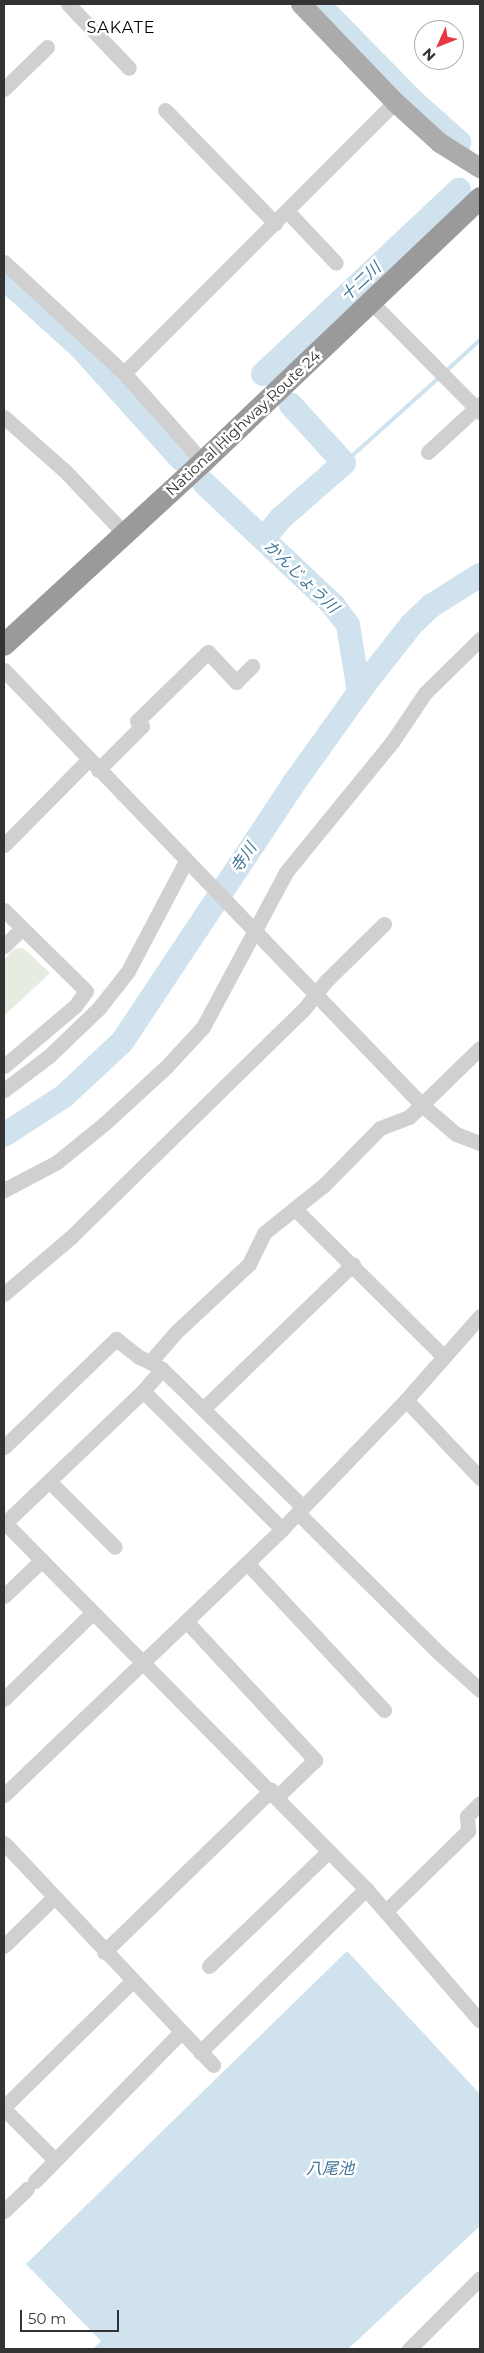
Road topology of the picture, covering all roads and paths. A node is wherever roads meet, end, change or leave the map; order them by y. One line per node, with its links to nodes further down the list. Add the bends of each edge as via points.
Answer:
1 (68, 4): 4 (street)
2 (300, 4): 6 (main road)
3 (47, 46): 5 (street)
4 (129, 68)
5 (4, 89)
6 (395, 102): 8 (main road, via 440,143); 10 (street)
7 (165, 110): 11 (street)
8 (480, 168)
9 (480, 198): 14 (highway, National Highway Route 24)
10 (287, 211): 11 (street); 13 (street)
11 (275, 223): 15 (street)
12 (4, 262): 15 (street)
13 (336, 263)
14 (371, 302): 16 (street); 19 (highway, National Highway Route 24)
15 (124, 373): 19 (street)
16 (479, 408): 18 (street)
17 (4, 417): 20 (street, via 64,470)
18 (428, 452)
19 (203, 462): 20 (highway, National Highway Route 24)
20 (125, 534): 22 (highway, National Highway Route 24)
21 (480, 638): 31 (street, via 425,693 392,742 317,830 286,872)
22 (4, 645)
23 (252, 666): 25 (street, via 236,682 208,652 137,720 142,726)
24 (4, 670): 25 (street)
25 (93, 765): 26 (street); 27 (street)
26 (4, 845)
27 (187, 863): 31 (street); 36 (street, via 128,971 99,1008 49,1056)
28 (4, 910): 30 (street)
29 (384, 924): 33 (street)
30 (22, 928): 32 (street); 35 (street, via 86,991 75,1006)
31 (252, 930): 33 (street); 39 (street, via 203,1027 166,1067 57,1162)
32 (4, 946)
33 (316, 996): 37 (street); 42 (street, via 71,1237)
34 (480, 1048): 37 (street)
35 (4, 1066)
36 (4, 1090)
37 (422, 1105): 38 (street, via 456,1134); 40 (street, via 409,1117 380,1128 324,1185)
38 (480, 1143)
39 (4, 1190)
40 (295, 1208): 41 (street); 45 (street, via 264,1233 249,1264 175,1333)
41 (353, 1264): 44 (street); 48 (street)
42 (4, 1294)
43 (480, 1316): 44 (street)
44 (444, 1357): 47 (street)
45 (156, 1365): 46 (street); 48 (street); 49 (street, via 139,1357 116,1339)
46 (143, 1391): 51 (street); 54 (street)
47 (406, 1400): 50 (street); 52 (street)
48 (204, 1408): 52 (street)
49 (4, 1446)
50 (480, 1478)
51 (49, 1481): 53 (street); 55 (street)
52 (301, 1510): 54 (street); 62 (street, via 439,1654)
53 (4, 1522): 56 (street)
54 (282, 1529): 57 (street)
55 (115, 1547)
56 (42, 1560): 58 (street); 59 (street)
57 (247, 1563): 60 (street); 64 (street)
58 (4, 1596)
59 (92, 1613): 61 (street); 63 (street)
60 (186, 1621): 61 (street); 65 (street, via 314,1760)
61 (140, 1662): 65 (street); 66 (street)
62 (480, 1690)
63 (4, 1699)
64 (384, 1710)
65 (274, 1793): 69 (street); 74 (street)
66 (4, 1795)
67 (480, 1803): 72 (street, via 466,1816 468,1831)
68 (4, 1843): 71 (street)
69 (329, 1851): 70 (street); 75 (street)
70 (366, 1889): 72 (street); 79 (street)
71 (54, 1897): 73 (street); 74 (street)
72 (386, 1911): 77 (street)
73 (4, 1946)
74 (104, 1952): 76 (street)
75 (209, 1966)
76 (132, 1981): 78 (street); 81 (street)
77 (480, 2021)
78 (181, 2032): 79 (street); 82 (street)
79 (200, 2052): 80 (street)
80 (213, 2065)
81 (4, 2108): 82 (street)
82 (53, 2158): 83 (street, via 31,2185)
83 (4, 2210)
84 (480, 2278): 85 (street)
85 (409, 2349)

